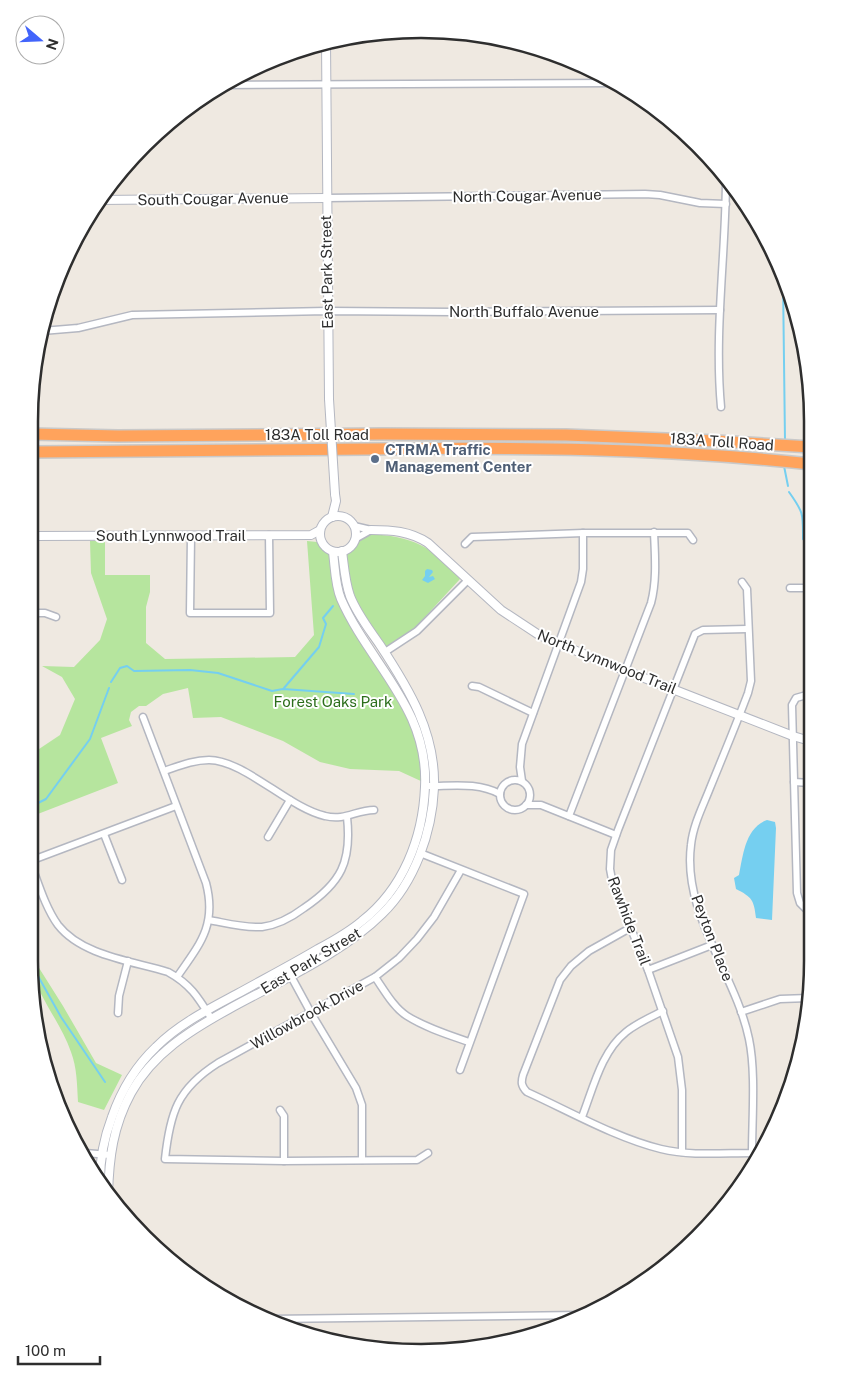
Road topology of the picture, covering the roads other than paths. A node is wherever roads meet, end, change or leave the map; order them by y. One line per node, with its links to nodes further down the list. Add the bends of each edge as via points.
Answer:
1 (326, 50): 3 (street, East Park Street)
2 (601, 83): 3 (street)
3 (326, 84): 4 (street); 6 (street, East Park Street)
4 (237, 85)
5 (726, 190): 8 (street)
6 (326, 198): 7 (street, South Cougar Avenue); 8 (street, North Cougar Avenue, via 645,194); 10 (street, East Park Street)
7 (108, 200)
8 (726, 204): 9 (street)
9 (720, 310): 10 (street, North Buffalo Avenue); 12 (street)
10 (327, 311): 11 (street, North Buffalo Avenue, via 132,315 78,328); 17 (street, East Park Street, bridge)
11 (49, 330)
12 (721, 407)
13 (38, 434): 14 (highway, 183A Toll Road, via 465,434 645,438)
14 (804, 447)
15 (38, 452): 16 (highway, 183A Toll Road, via 472,449 645,452)
16 (804, 464)
17 (336, 498): 18 (street, East Park Street); 19 (street, East Park Street)
18 (332, 517): 19 (street); 21 (street)
19 (343, 517): 20 (street)
20 (354, 526): 22 (street, North Lynnwood Trail); 30 (street)
21 (320, 530): 25 (street, South Lynnwood Trail); 29 (street)
22 (371, 530): 30 (street); 35 (street, North Lynnwood Trail, via 418,536)
23 (654, 532): 24 (street); 31 (street, via 688,533); 44 (street, via 651,604)
24 (583, 533): 32 (street, via 472,537); 42 (street, via 582,582)
25 (311, 535): 28 (street, South Lynnwood Trail); 29 (street, South Lynnwood Trail)
26 (38, 536): 27 (street, South Lynnwood Trail)
27 (191, 536): 28 (street, South Lynnwood Trail); 28 (street, via 190,613 270,613)
28 (269, 536)
29 (321, 539): 34 (street)
30 (355, 539): 33 (street)
31 (693, 540)
32 (465, 544)
33 (342, 551): 34 (street); 43 (street, East Park Street, via 350,595)
34 (333, 552): 59 (street, East Park Street, via 340,597 402,697 419,737)
35 (468, 580): 42 (street, North Lynnwood Trail, via 501,610 528,629); 43 (street, via 417,632)
36 (742, 582): 41 (street, Peyton Place, via 747,589)
37 (790, 588): 38 (street)
38 (804, 588)
39 (38, 613): 40 (street)
40 (56, 617)
41 (747, 629): 46 (street, Rawhide Trail, via 703,630 695,634); 49 (street, Peyton Place, via 750,681)
42 (560, 645): 44 (street, North Lynnwood Trail); 48 (street)
43 (385, 652): 60 (street, East Park Street, via 422,716 433,760)
44 (626, 671): 46 (street, North Lynnwood Trail); 70 (street)
45 (472, 686): 48 (street)
46 (674, 689): 49 (street, North Lynnwood Trail); 73 (street, Rawhide Trail)
47 (804, 696): 51 (street, via 796,698 792,705)
48 (533, 713): 53 (street, via 522,744)
49 (740, 715): 51 (street, North Lynnwood Trail); 83 (street, Peyton Place, via 691,844 692,886)
50 (143, 717): 54 (street)
51 (793, 736): 52 (street, North Lynnwood Trail); 57 (street)
52 (804, 739)
53 (520, 767): 55 (street); 56 (street)
54 (164, 771): 65 (street, via 197,761 218,760 238,768); 68 (street)
55 (513, 780): 56 (street); 61 (street)
56 (522, 781): 63 (street)
57 (794, 782): 58 (street); 80 (street, via 797,894)
58 (804, 783)
59 (425, 786): 60 (street); 85 (street, East Park Street, via 417,840 395,885 364,920)
60 (434, 786): 62 (street); 75 (street, East Park Street, via 430,823)
61 (502, 786): 62 (street); 64 (street)
62 (489, 789): 64 (street)
63 (530, 792): 66 (street); 67 (street)
64 (500, 794): 66 (street, via 503,804 512,810)
65 (290, 800): 71 (street, via 324,816); 74 (street)
66 (526, 805): 67 (street)
67 (541, 805): 70 (street)
68 (176, 806): 72 (street); 81 (street, via 206,883 210,905)
69 (374, 810): 71 (street)
70 (568, 816): 73 (street)
71 (347, 817): 81 (street, via 348,845 342,868 318,899 293,916 264,926)
72 (104, 834): 76 (street); 78 (street)
73 (616, 835): 82 (street, Rawhide Trail, via 610,869)
74 (268, 837)
75 (420, 853): 77 (street); 87 (street, East Park Street, via 401,891 383,913 355,937)
76 (38, 858)
77 (462, 870): 89 (street, Willowbrook Drive, via 417,939); 97 (street, via 524,894)
78 (122, 880)
79 (38, 881): 84 (street, via 58,926 74,941)
80 (804, 906)
81 (208, 920): 88 (street, via 199,945)
82 (630, 928): 86 (street, Rawhide Trail); 100 (street, via 589,951 560,980 523,1075 521,1083 527,1092)
83 (712, 945): 86 (street); 93 (street, Peyton Place)
84 (128, 961): 88 (street); 94 (street)
85 (286, 967): 87 (street); 91 (street, East Park Street)
86 (648, 970): 92 (street, Rawhide Trail)
87 (290, 975): 95 (street); 96 (street, East Park Street)
88 (177, 977): 91 (street, via 194,992)
89 (375, 977): 95 (street, Willowbrook Drive); 97 (street, via 406,1016)
90 (801, 998): 93 (street, via 780,999)
91 (206, 1010): 96 (street); 106 (street, East Park Street, via 156,1046 130,1078 107,1129)
92 (663, 1011): 100 (street, via 626,1032 611,1047); 101 (street, Rawhide Trail, via 681,1074)
93 (741, 1012): 102 (street, Peyton Place, via 750,1039 752,1064)
94 (118, 1013)
95 (311, 1013): 107 (street, via 347,1070 362,1105); 108 (street, Willowbrook Drive, via 200,1074 184,1091 168,1130 165,1159)
96 (211, 1018): 106 (street, East Park Street, via 173,1043 146,1072 123,1109)
97 (469, 1042): 98 (street)
98 (460, 1070)
99 (280, 1110): 108 (street, via 284,1116)
100 (582, 1118): 101 (street, via 639,1143)
101 (682, 1152): 105 (street, Peyton Place)
102 (752, 1152)
103 (90, 1153): 106 (street)
104 (428, 1153): 107 (street, via 417,1160)
105 (751, 1153)
106 (105, 1155): 109 (street, East Park Street); 110 (street, East Park Street)
107 (362, 1160): 108 (street)
108 (284, 1161)
109 (102, 1172)
110 (107, 1180)
111 (564, 1315): 112 (street)
112 (286, 1319)

